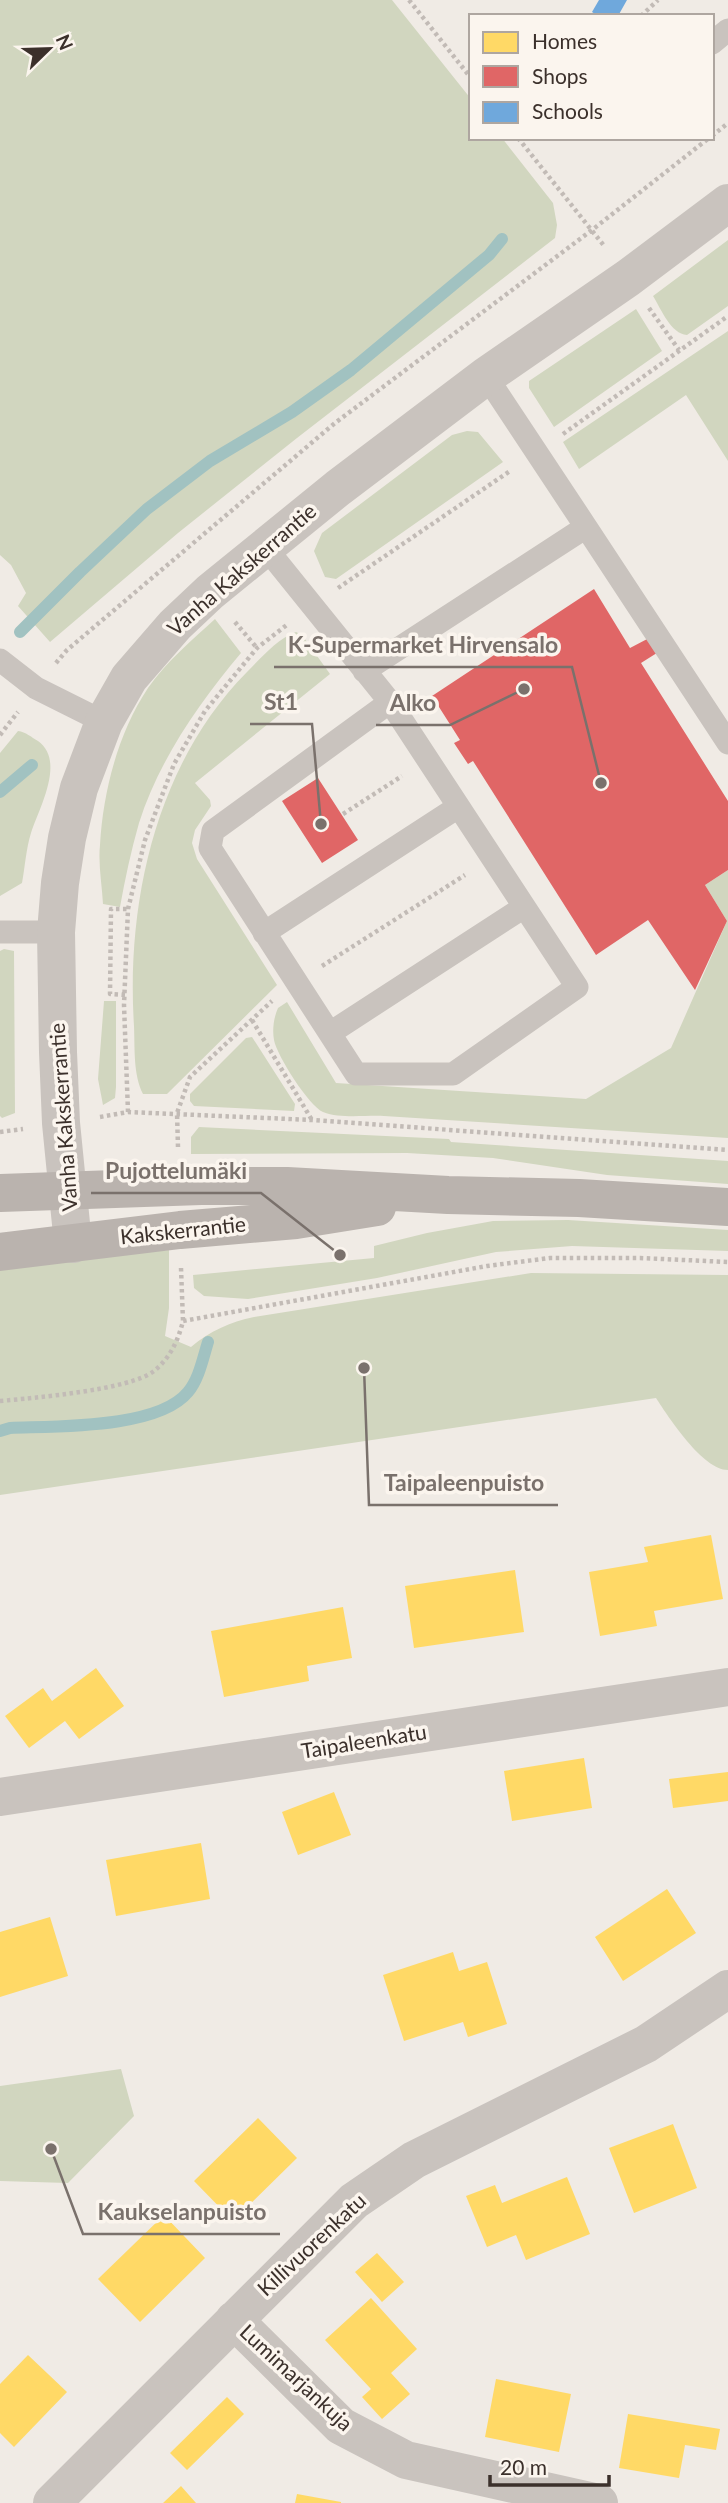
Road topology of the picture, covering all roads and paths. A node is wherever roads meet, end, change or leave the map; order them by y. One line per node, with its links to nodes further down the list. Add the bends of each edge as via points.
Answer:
1 (409, 0): 6 (path)
2 (658, 0): 3 (path)
3 (643, 14)
4 (728, 30): 5 (lane)
5 (714, 41)
6 (469, 75)
7 (728, 123): 8 (path)
8 (714, 135)
9 (520, 140): 12 (path)
10 (707, 140): 12 (path)
11 (728, 203): 13 (street, Vanha Kakskerrantie)
12 (592, 230): 16 (path, via 335,423)
13 (486, 376): 14 (lane); 15 (street, Vanha Kakskerrantie)
14 (586, 527): 18 (lane); 23 (lane)
15 (265, 547): 18 (lane); 20 (street, Vanha Kakskerrantie, via 210,592 149,653)
16 (61, 657)
17 (0, 660): 20 (lane, via 36,688)
18 (364, 671): 19 (lane)
19 (390, 702): 24 (lane); 32 (lane, via 213,831 210,848)
20 (104, 722): 31 (street, Vanha Kakskerrantie, via 79,788 67,838)
21 (9, 724): 22 (path)
22 (0, 735)
23 (728, 743)
24 (427, 760): 25 (lane); 26 (path)
25 (458, 807): 27 (lane); 32 (lane)
26 (343, 814)
27 (492, 858): 28 (lane); 33 (path)
28 (524, 907): 36 (lane); 36 (lane, via 577,986 453,1074 356,1074)
29 (128, 909): 34 (path, via 111,909 110,994)
30 (0, 932): 31 (lane)
31 (56, 932): 41 (street, Vanha Kakskerrantie, via 60,1100)
32 (264, 933): 33 (lane)
33 (297, 982): 35 (path); 36 (lane)
34 (125, 995)
35 (252, 1020): 38 (path, via 190,1077); 39 (path)
36 (330, 1033)
37 (128, 1112): 38 (path)
38 (177, 1113): 39 (path)
39 (313, 1120): 40 (path)
40 (728, 1150)
41 (68, 1190): 42 (main road, Kakskerrantie); 43 (main road, Kakskerrantie, via 287,1186); 45 (street, Vanha Kakskerrantie)
42 (0, 1192)
43 (449, 1195): 44 (main road, Kakskerrantie); 45 (main road, Kakskerrantie, via 296,1220)
44 (728, 1208)
45 (73, 1244): 46 (main road, Kakskerrantie)
46 (0, 1252)
47 (728, 1262): 49 (path, via 550,1258)
48 (181, 1271): 49 (path)
49 (183, 1321): 50 (path, via 178,1342 152,1373 122,1384)
50 (0, 1401)
51 (728, 1687): 52 (street, Taipaleenkatu)
52 (0, 1797)
53 (728, 1989): 54 (street, Killivuorenkatu, via 646,2044 414,2160 354,2201)
54 (234, 2320): 55 (street, Killivuorenkatu); 56 (street, Lumimarjankuja, via 341,2426 406,2460)
55 (52, 2503)
56 (600, 2503)

